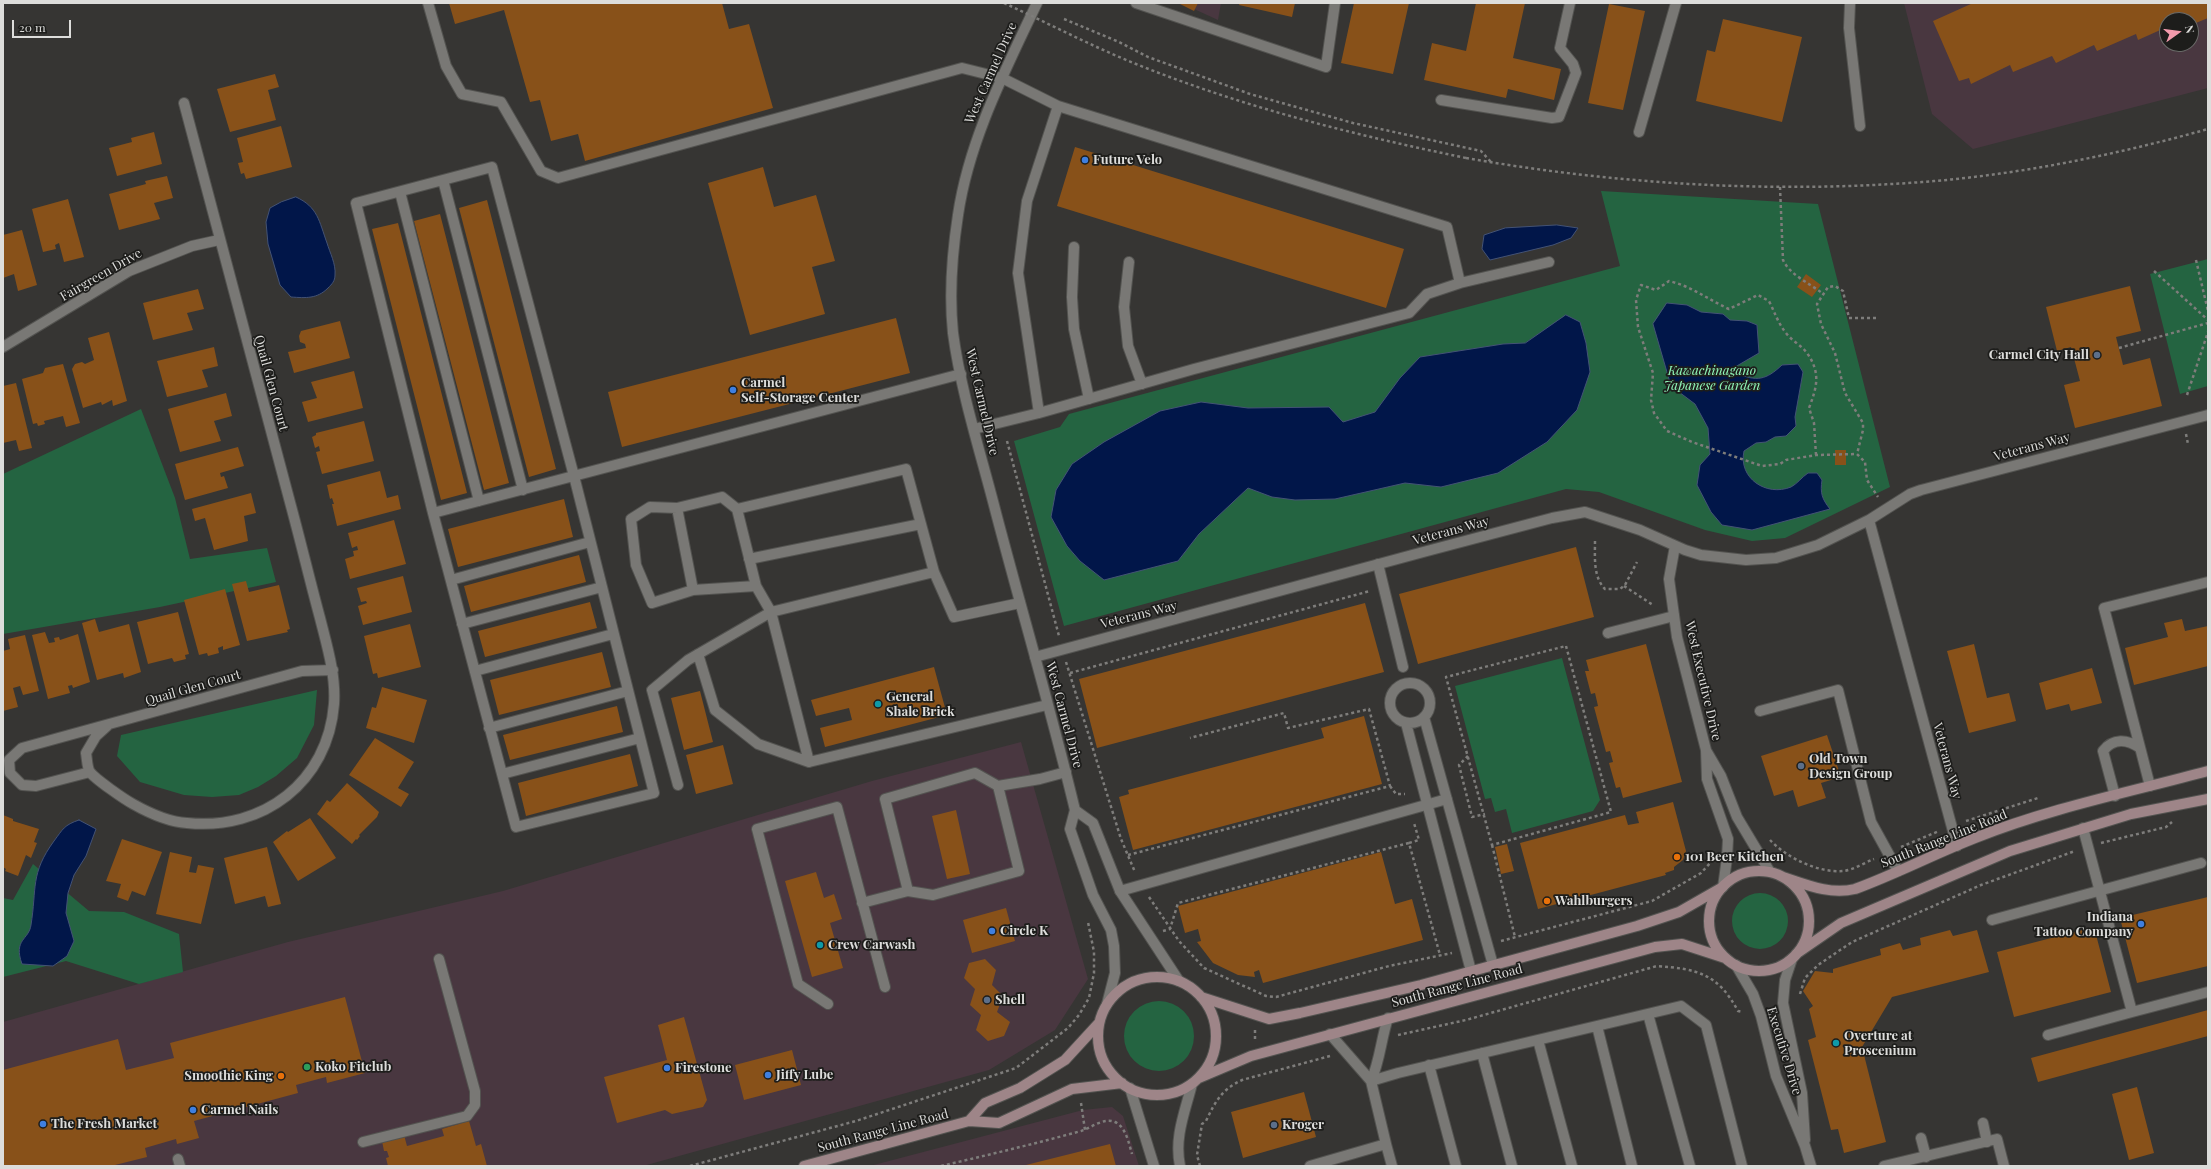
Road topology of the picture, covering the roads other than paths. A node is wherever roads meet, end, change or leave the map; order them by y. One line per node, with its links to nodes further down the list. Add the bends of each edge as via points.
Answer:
1 (428, 3): 8 (street, via 446,66 462,94 501,102 541,171 558,178 962,68)
2 (1037, 3): 8 (street, West Carmel Drive)
3 (1136, 3): 4 (street, via 1326,67)
4 (1334, 3)
5 (1570, 3): 9 (street, via 1560,48 1573,64 1576,73 1559,117)
6 (1676, 3): 13 (street)
7 (1847, 3): 12 (street)
8 (1002, 78): 11 (street); 22 (street, West Carmel Drive, via 988,108 967,170 958,213 952,288 953,331)
9 (1441, 100)
10 (184, 103): 16 (street, Quail Glen Court)
11 (1058, 106): 20 (street, via 1447,227); 25 (street, via 1027,201 1018,273)
12 (1860, 126)
13 (1639, 132)
14 (443, 180): 15 (street); 28 (street, via 492,167); 29 (street)
15 (400, 192): 30 (street); 33 (street, via 356,203)
16 (219, 240): 21 (street, Fairgreen Drive, via 192,246 129,271); 55 (street, Quail Glen Court)
17 (1074, 247): 24 (street, via 1074,329)
18 (1128, 262): 23 (street, via 1124,307 1128,346)
19 (1549, 262): 20 (street)
20 (1460, 283): 23 (street, via 1427,294 1409,313)
21 (3, 347)
22 (960, 374): 27 (street, West Carmel Drive); 28 (street)
23 (1142, 384): 24 (street)
24 (1089, 399): 25 (street)
25 (1039, 413): 27 (street)
26 (2208, 414): 34 (street, Veterans Way, via 1921,490 1910,494)
27 (974, 429): 46 (street, West Carmel Drive)
28 (574, 476): 29 (street); 36 (street)
29 (523, 490): 30 (street)
30 (479, 501): 33 (street)
31 (677, 508): 32 (street, via 722,497); 45 (street); 45 (street, via 650,507 631,519 636,565 652,603)
32 (737, 509): 35 (street, via 906,469); 38 (street)
33 (433, 513): 41 (street)
34 (1869, 520): 37 (street, Veterans Way, via 1818,545 1776,558 1746,560 1715,557); 81 (street, Veterans Way)
35 (921, 524): 38 (street); 40 (street)
36 (590, 542): 41 (street); 44 (street)
37 (1676, 546): 39 (street, Veterans Way, via 1640,530 1585,512 1552,518); 48 (street, West Executive Drive, via 1669,579)
38 (749, 559): 43 (street)
39 (1378, 564): 53 (street, Veterans Way); 54 (street)
40 (934, 572): 46 (street, via 954,617); 47 (street)
41 (450, 580): 49 (street)
42 (2208, 582): 65 (street, via 2104,608)
43 (756, 586): 45 (street); 47 (street)
44 (602, 587): 49 (street); 51 (street)
45 (693, 590)
46 (1020, 603): 53 (street, West Carmel Drive)
47 (771, 612): 52 (street); 67 (street)
48 (1674, 616): 50 (street); 66 (street, West Executive Drive, via 1684,671)
49 (462, 624): 56 (street)
50 (1608, 633)
51 (613, 634): 56 (street); 57 (street)
52 (698, 654): 67 (street, via 715,710 758,744); 72 (street, via 652,690)
53 (1035, 657): 58 (street, West Carmel Drive)
54 (1403, 666)
55 (333, 670): 62 (street, Quail Glen Court, via 302,671); 68 (street, Quail Glen Court, via 333,710 328,735 316,765 296,790 272,807 243,819 214,824 185,823 152,814 123,799)
56 (474, 671): 63 (street)
57 (628, 691): 63 (street); 64 (street)
58 (1047, 705): 67 (street); 69 (street, West Carmel Drive)
59 (1760, 711): 83 (street, via 1838,690 1871,822)
60 (1424, 717): 61 (street, via 1416,723); 61 (street, via 1430,709 1431,702 1426,690 1416,683 1403,684 1392,693 1390,706 1396,718); 76 (street)
61 (1406, 723): 78 (street)
62 (107, 726): 68 (street, via 96,736 86,753); 68 (street, Quail Glen Court, via 22,748 9,760 10,774 22,785 36,786)
63 (489, 728): 71 (street)
64 (640, 738): 71 (street); 71 (street, via 654,793 516,827)
65 (2140, 748): 74 (street); 75 (street, via 2133,743 2120,740 2106,746 2103,751)
66 (1706, 750): 84 (street, West Executive Drive, via 1721,776 1737,817); 86 (street, West Executive Drive, via 1707,779 1728,840 1728,858)
67 (809, 762)
68 (90, 772)
69 (1066, 772): 73 (street, via 1040,780); 79 (street, West Carmel Drive)
70 (2208, 772): 74 (main road, South Range Line Road)
71 (502, 774)
72 (678, 784)
73 (998, 786): 88 (street, via 1018,871 933,895); 88 (street, via 975,773 885,799)
74 (2150, 786): 75 (main road, South Range Line Road)
75 (2115, 796): 81 (main road, South Range Line Road, via 2008,826)
76 (1447, 799): 78 (street); 95 (street)
77 (2208, 799): 80 (main road, via 2131,814)
78 (1427, 805): 89 (street); 97 (street)
79 (1075, 810): 89 (street, via 1093,823); 103 (street, West Carmel Drive, via 1070,829 1093,895 1111,930 1114,946 1115,974)
80 (2083, 828): 87 (street); 92 (main road, via 1997,856 1841,923)
81 (1958, 846): 83 (main road, South Range Line Road)
82 (2201, 863): 87 (street)
83 (1898, 871): 85 (main road, South Range Line Road, via 1845,891 1824,890)
84 (1770, 872): 85 (main road); 86 (main road, via 1738,875)
85 (1783, 877): 92 (main road, via 1802,894 1809,919 1808,932)
86 (1722, 887): 93 (main road, via 1713,901 1709,916 1710,931 1716,946); 95 (main road, South Range Line Road, via 1664,918)
87 (2100, 890): 91 (street); 104 (street)
88 (908, 891): 90 (street)
89 (1120, 891): 98 (street)
90 (862, 903): 99 (street); 102 (street, via 838,807 757,829 798,984)
91 (1992, 920)
92 (1794, 957): 96 (main road, via 1782,965 1765,970 1747,970); 123 (street, Executive Drive, via 1785,980 1783,1003 1802,1093)
93 (1725, 958): 96 (main road); 106 (main road, South Range Line Road, via 1682,944 1655,947)
94 (439, 959): 120 (street, via 475,1091 475,1105 467,1116)
95 (1493, 965): 97 (main road, South Range Line Road)
96 (1736, 965): 123 (street, Executive Drive, via 1753,994 1776,1076)
97 (1471, 971): 101 (main road, South Range Line Road, via 1269,1019)
98 (1179, 981): 101 (main road); 103 (main road, via 1159,976 1139,979 1121,989)
99 (885, 987)
100 (2208, 992): 104 (street)
101 (1201, 997): 114 (main road, via 1211,1012 1216,1035 1209,1063)
102 (828, 1004)
103 (1107, 1004): 107 (main road)
104 (2132, 1012): 110 (street)
105 (1648, 1014): 108 (street); 134 (street); 135 (street, via 1681,1006 1706,1026)
106 (1388, 1018): 109 (main road, South Range Line Road); 115 (street)
107 (1099, 1023): 116 (main road, via 1098,1040 1102,1056 1110,1071); 117 (main road, South Range Line Road, via 1065,1060 1020,1088 985,1103)
108 (1597, 1026): 111 (street); 133 (street)
109 (1330, 1034): 114 (main road, South Range Line Road, via 1259,1054); 115 (street)
110 (2048, 1036)
111 (1538, 1040): 112 (street); 132 (street)
112 (1482, 1053): 113 (street); 131 (street)
113 (1429, 1065): 115 (street); 130 (street)
114 (1195, 1081): 116 (main road, via 1177,1091 1162,1095 1145,1094); 127 (street, via 1181,1121 1178,1142)
115 (1371, 1081): 122 (street)
116 (1126, 1086): 117 (main road, South Range Line Road, via 1072,1089 999,1123); 126 (street)
117 (969, 1121): 125 (main road, South Range Line Road)
118 (1983, 1123): 121 (street)
119 (1921, 1138): 124 (street)
120 (363, 1142)
121 (1987, 1142): 124 (street); 138 (street, via 1998,1139)
122 (1386, 1144): 128 (street); 129 (street)
123 (1805, 1146): 136 (street, Executive Drive)
124 (1926, 1158): 137 (street)
125 (807, 1166)
126 (1154, 1166)
127 (1180, 1166)
128 (1310, 1166)
129 (1392, 1166)
130 (1456, 1166)
131 (1512, 1166)
132 (1572, 1166)
133 (1632, 1166)
134 (1690, 1166)
135 (1742, 1166)
136 (1811, 1166)
137 (1884, 1166)
138 (2004, 1166)

